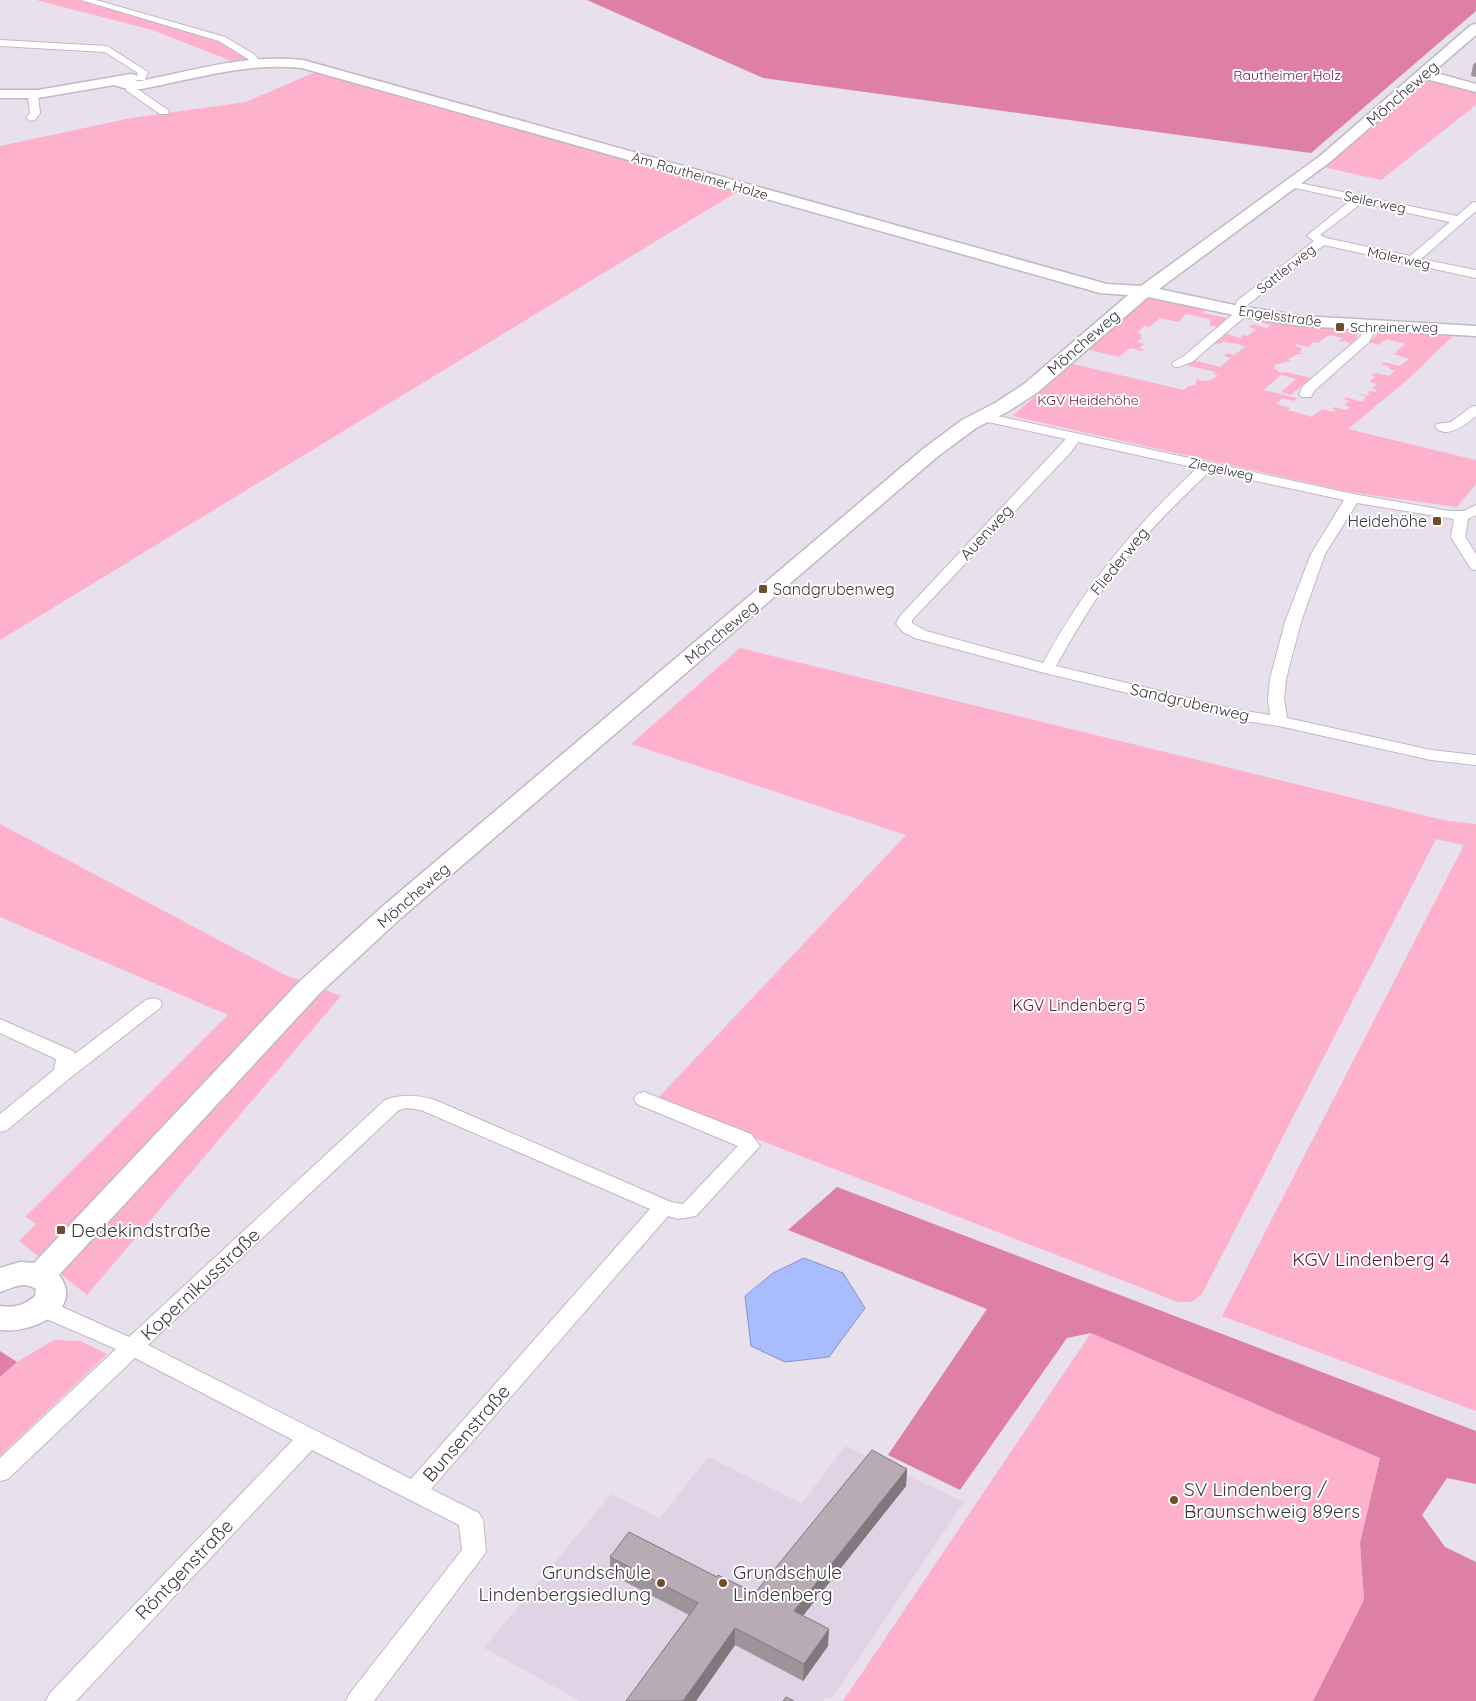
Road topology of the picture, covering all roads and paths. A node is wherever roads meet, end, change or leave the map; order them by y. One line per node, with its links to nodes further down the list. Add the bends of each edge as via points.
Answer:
1 (86, 0): 6 (street, via 222,39 252,57)
2 (1476, 28): 7 (main road, Möncheweg)
3 (0, 44): 4 (street)
4 (12, 44): 5 (street); 8 (street, via 107,49 143,72)
5 (0, 54)
6 (256, 63): 8 (main road, Am Rautheimer Holze, via 158,82); 21 (main road, Am Rautheimer Holze, via 283,61 314,66 1075,282 1119,291)
7 (1423, 74): 9 (main road); 14 (main road, Möncheweg, via 1335,151)
8 (137, 82): 11 (main road, Am Rautheimer Holze, via 115,81); 12 (street, via 130,88)
9 (1476, 88)
10 (0, 94): 11 (main road, Am Rautheimer Holze)
11 (33, 95): 13 (street, via 35,113)
12 (164, 112)
13 (32, 118)
14 (1290, 184): 15 (street, Seilerweg); 21 (main road, Möncheweg)
15 (1360, 199): 17 (street, Seilerweg); 18 (street, Sattlerweg, via 1315,234)
16 (1476, 205): 17 (street)
17 (1459, 220): 19 (street)
18 (1322, 241): 19 (street, Malerweg); 22 (street, Sattlerweg, via 1241,304)
19 (1412, 261): 20 (street, Malerweg)
20 (1476, 274)
21 (1145, 291): 22 (main road, Engelsstraße); 28 (main road, Möncheweg, via 1031,388)
22 (1239, 311): 23 (main road, Engelsstraße, via 1302,321); 25 (street, Sattlerweg, via 1238,316 1188,359)
23 (1372, 326): 24 (main road, Engelsstraße); 26 (street, via 1365,339)
24 (1476, 331)
25 (1178, 363)
26 (1306, 394)
27 (1476, 410): 29 (street, via 1455,426)
28 (984, 417): 30 (street, Ziegelweg); 46 (main road, Möncheweg, via 953,435 861,512 392,912 316,981)
29 (1442, 427)
30 (1074, 437): 31 (street, Ziegelweg); 36 (street, Auenweg, via 905,619 904,624)
31 (1207, 466): 32 (street, Ziegelweg); 37 (street, Fliederweg, via 1111,567)
32 (1353, 498): 34 (street, Ziegelweg); 38 (street, via 1318,554 1293,622 1278,679)
33 (1476, 510): 34 (street)
34 (1459, 515): 35 (street, via 1462,521 1458,537)
35 (1476, 566)
36 (908, 628): 37 (street, Sandgrubenweg)
37 (1047, 669): 38 (street, Sandgrubenweg, via 1239,715)
38 (1279, 721): 39 (street, Sandgrubenweg, via 1396,748)
39 (1476, 760)
40 (152, 1004): 42 (street)
41 (0, 1026): 42 (street, via 66,1056)
42 (64, 1073): 44 (street)
43 (644, 1099): 45 (street, via 744,1139 750,1146 689,1211 678,1212)
44 (0, 1125)
45 (664, 1207): 50 (street, Kopernikusstraße, via 428,1105 403,1101 384,1111); 53 (street, Bunsenstraße)
46 (40, 1276): 47 (main road, via 17,1274); 48 (main road, via 51,1286 52,1294)
47 (0, 1281)
48 (43, 1308): 49 (main road, via 19,1320); 50 (street)
49 (0, 1318)
50 (132, 1346): 51 (street); 52 (street, Kopernikusstraße)
51 (309, 1438): 53 (street); 54 (street, Röntgenstraße)
52 (0, 1472)
53 (414, 1492): 55 (street, Bunsenstraße, via 471,1520 474,1552)
54 (59, 1701)
55 (359, 1701)

